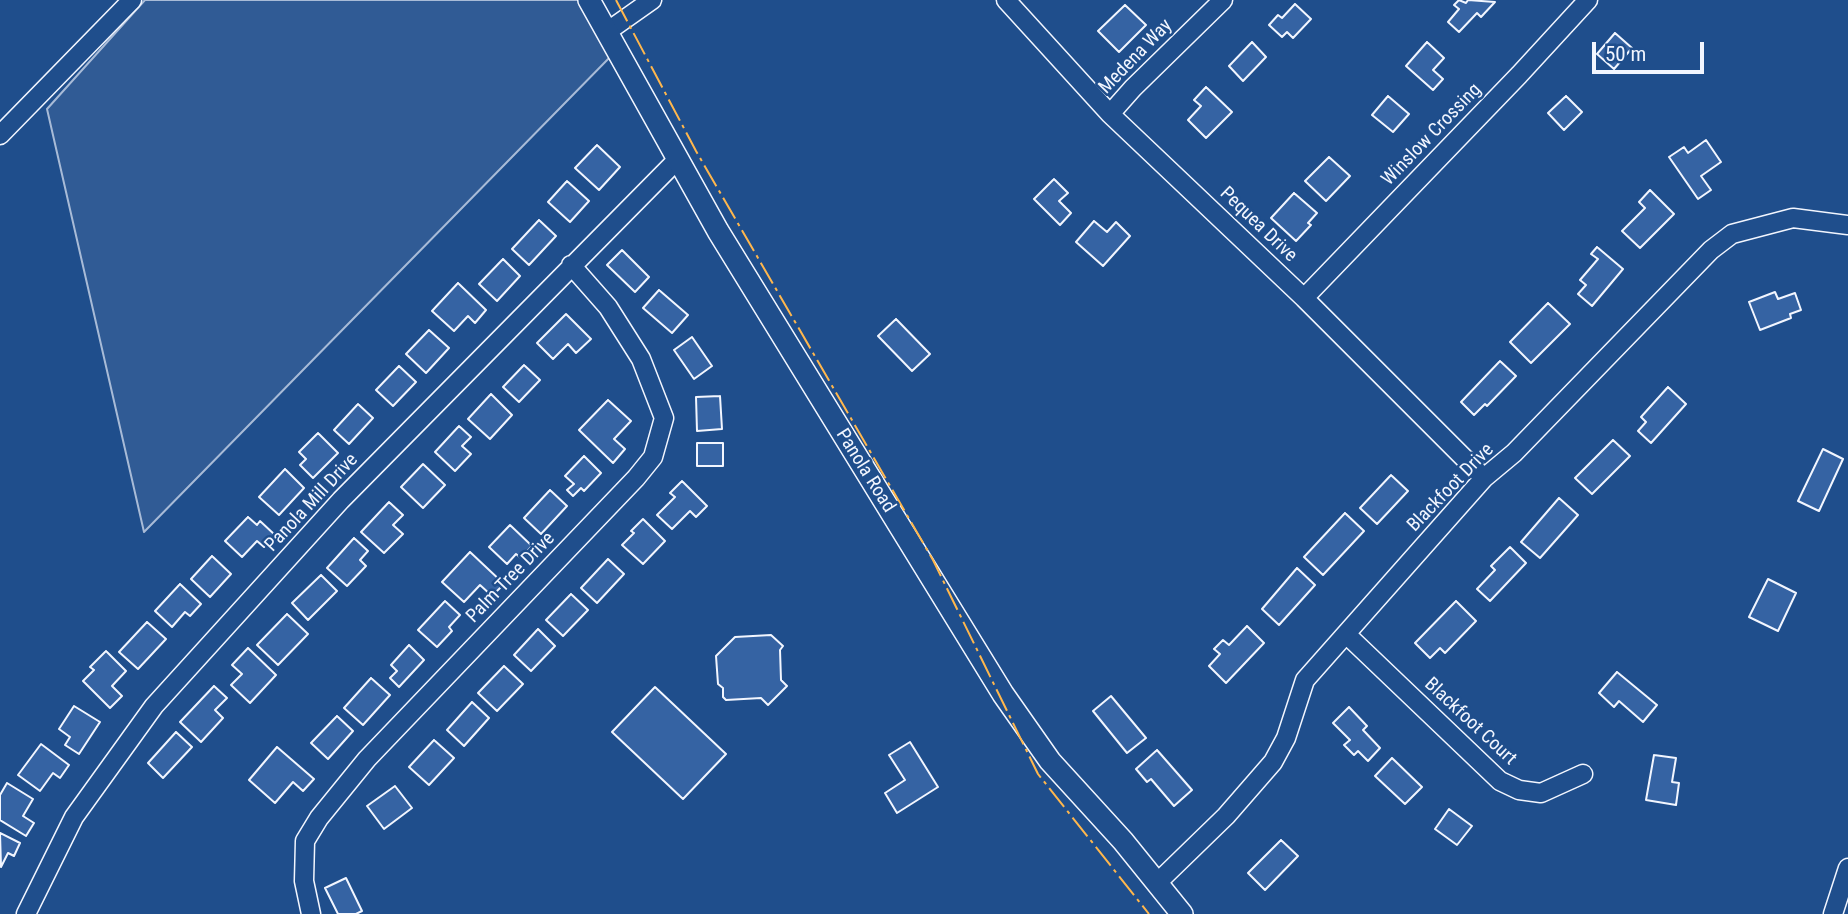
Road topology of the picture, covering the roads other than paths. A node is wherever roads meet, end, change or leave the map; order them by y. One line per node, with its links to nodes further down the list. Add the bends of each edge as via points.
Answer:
1 (132, 0): 9 (street)
2 (589, 0): 7 (main road, Panola Road)
3 (652, 0): 7 (street)
4 (1006, 0): 8 (street, Pequea Drive)
5 (1223, 0): 8 (street, Medena Way)
6 (1588, 0): 13 (street, Winslow Crossing)
7 (608, 31): 10 (main road, Panola Road)
8 (1110, 114): 13 (street, Pequea Drive)
9 (0, 135)
10 (678, 159): 12 (street, Panola Mill Drive); 18 (main road, Panola Road, via 1003,694 1050,761)
11 (1848, 225): 14 (street, Blackfoot Drive, via 1793,218 1732,234)
12 (571, 265): 19 (street, Panola Mill Drive, via 341,500 154,706 74,817); 20 (street, Palm Tree Drive, via 608,307 641,359 664,418 653,457 367,759 319,818 305,841 304,881)
13 (1304, 298): 14 (street, Pequea Drive)
14 (1484, 478): 15 (street, Blackfoot Drive)
15 (1346, 634): 16 (street, Blackfoot Court, via 1500,781 1541,793); 18 (street, Blackfoot Drive, via 1305,680 1273,762)
16 (1583, 774)
17 (1848, 868): 22 (street)
18 (1157, 883): 21 (main road, Panola Road)
19 (26, 914)
20 (311, 914)
21 (1182, 914)
22 (1833, 914)

